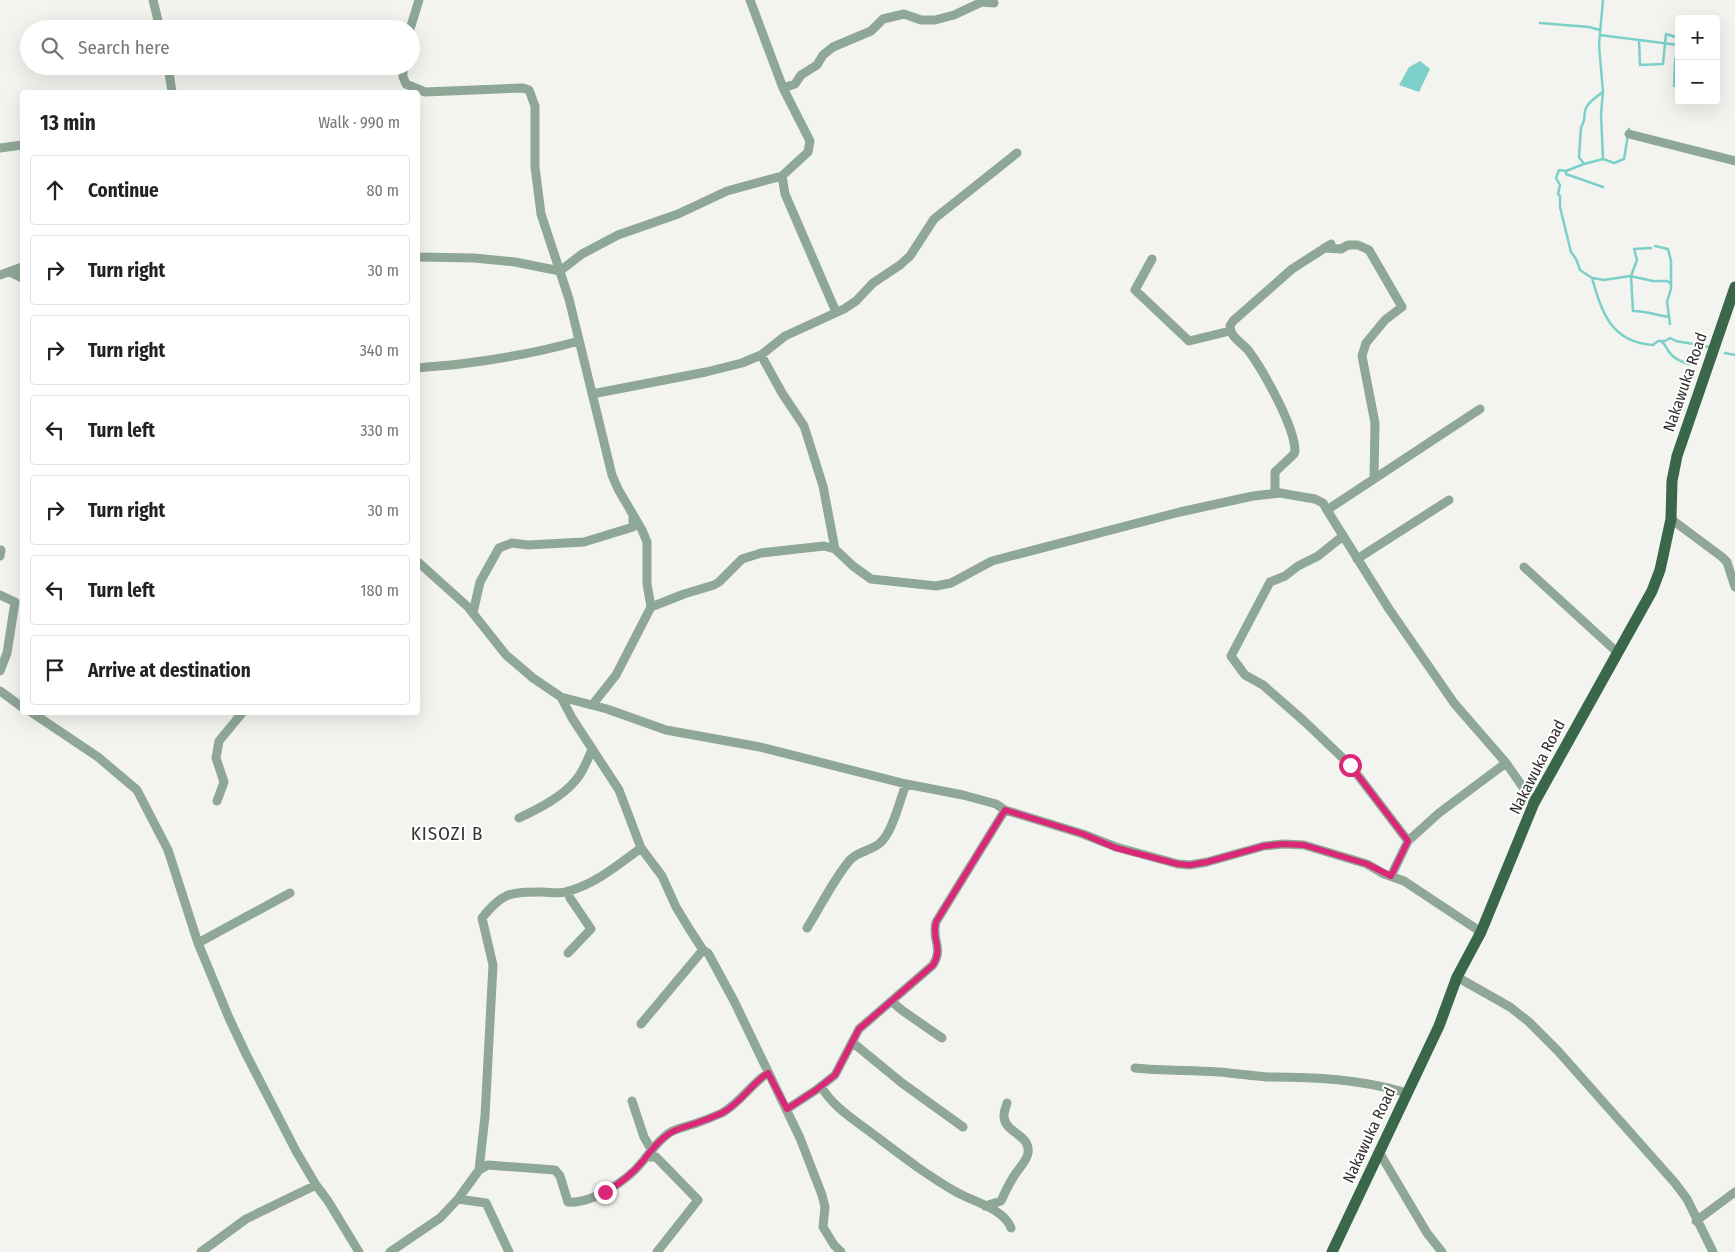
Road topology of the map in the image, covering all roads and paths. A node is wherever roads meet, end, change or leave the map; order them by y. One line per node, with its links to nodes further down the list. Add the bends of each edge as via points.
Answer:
1 (153, 0): 5 (street)
2 (419, 0): 6 (street)
3 (750, 0): 9 (street)
4 (994, 3): 9 (street, via 982,2 935,20 921,20 904,14 883,19 871,31 833,47 817,66 801,75 795,84)
5 (158, 20)
6 (413, 20)
7 (169, 75): 10 (street)
8 (403, 75): 21 (street, via 406,84 426,92 529,90 535,106 535,167 541,214)
9 (783, 88): 16 (street, via 810,147)
10 (172, 90)
11 (1628, 134): 15 (street)
12 (20, 144): 13 (street)
13 (0, 148)
14 (1017, 153): 24 (street, via 934,218 910,256 900,265 873,283 856,301)
15 (1735, 161)
16 (782, 176): 21 (street, via 728,192 618,235 582,254); 24 (street, via 785,194)
17 (420, 257): 21 (street, via 515,262)
18 (1152, 259): 25 (street, via 1135,290 1188,341)
19 (20, 267): 20 (street)
20 (3, 271): 22 (street)
21 (560, 271): 26 (street)
22 (20, 277)
23 (1735, 287): 36 (main road, Nakawuka Road, via 1677,456 1672,482)
24 (836, 312): 27 (street, via 785,336)
25 (1230, 331): 31 (street, via 1234,321 1292,268 1328,246 1341,249 1358,245 1369,250 1402,307 1366,343 1362,356 1375,424); 32 (street, via 1260,368 1291,430 1294,454 1275,472)
26 (579, 341): 28 (street, via 510,357); 29 (street)
27 (760, 355): 29 (street, via 706,372); 38 (street, via 804,426 823,486)
28 (420, 368)
29 (592, 394): 35 (street, via 612,475)
30 (1480, 409): 31 (street)
31 (1374, 479): 34 (street)
32 (1275, 493): 34 (street, via 1315,499); 38 (street, via 1180,512 992,561 943,586 871,579)
33 (1449, 500): 39 (street)
34 (1327, 510): 37 (street)
35 (633, 514): 44 (street, via 646,542); 45 (street, via 633,527 584,542 512,543 499,548 480,582)
36 (1671, 519): 42 (street, via 1727,562); 46 (main road, Nakawuka Road, via 1657,579)
37 (1343, 536): 39 (street); 63 (street, via 1318,556 1270,582 1230,656 1245,675 1270,691 1350,765)
38 (835, 549): 44 (street, via 824,546 747,556 714,585)
39 (1357, 559): 57 (street, via 1454,703)
40 (420, 564): 45 (street)
41 (1524, 567): 46 (street)
42 (1735, 587)
43 (0, 595): 47 (street, via 15,602 7,653)
44 (651, 607): 51 (street, via 616,675)
45 (473, 613): 49 (street, via 506,655)
46 (1618, 653): 60 (main road, Nakawuka Road)
47 (0, 671)
48 (0, 691): 52 (street)
49 (561, 697): 50 (street); 55 (street)
50 (580, 702): 51 (street); 55 (street)
51 (593, 704): 58 (street, via 666,730 760,747)
52 (20, 706)
53 (35, 715): 70 (street, via 98,757 137,790 168,850)
54 (241, 715): 59 (street, via 219,741 216,758 224,782)
55 (572, 718): 56 (street)
56 (592, 750): 62 (street, via 577,780); 64 (street, via 619,790)
57 (1506, 763): 60 (street); 63 (street)
58 (906, 784): 61 (street, via 963,795 996,804); 68 (street, via 887,834 876,846 851,858)
59 (217, 801)
60 (1534, 803): 69 (main road, Nakawuka Road)
61 (1005, 810): 65 (street, via 1083,834 1116,848 1178,864 1207,862 1264,846 1304,845 1367,864); 74 (street, via 936,922 934,933 938,958)
62 (519, 818)
63 (1408, 841): 65 (street)
64 (641, 848): 66 (street, via 594,880); 71 (street, via 662,876)
65 (1391, 876): 69 (street, via 1404,881)
66 (568, 891): 72 (street, via 591,929); 88 (street, via 510,894 502,897 482,918 493,965)
67 (290, 894): 70 (street)
68 (807, 928)
69 (1481, 932): 73 (main road, Nakawuka Road)
70 (198, 943): 89 (street, via 246,1054)
71 (702, 950): 75 (street); 79 (street, via 708,953 734,1001)
72 (568, 953)
73 (1457, 977): 81 (main road, Nakawuka Road, via 1439,1026); 93 (street, via 1510,1007 1558,1051 1675,1183 1687,1199)
74 (891, 1001): 76 (street); 77 (street, via 859,1029)
75 (641, 1024)
76 (942, 1038)
77 (852, 1042): 80 (street, via 835,1075); 85 (street)
78 (1135, 1068): 81 (street, via 1344,1081)
79 (768, 1073): 84 (street); 87 (street, via 723,1112 676,1129)
80 (821, 1086): 84 (street); 92 (street, via 848,1115 906,1159 958,1193)
81 (1406, 1093): 86 (main road, Nakawuka Road)
82 (632, 1101): 87 (street)
83 (1007, 1103): 92 (street, via 1005,1123 1025,1141 1028,1154 1000,1201)
84 (787, 1109): 100 (street, via 822,1195 825,1207 823,1227)
85 (963, 1127)
86 (1379, 1152): 101 (main road, Nakawuka Road); 102 (street)
87 (648, 1153): 88 (street, via 615,1186 576,1203 568,1202 555,1170 488,1165); 99 (street, via 656,1157 698,1200)
88 (479, 1170): 91 (street)
89 (316, 1185): 95 (street, via 246,1219); 96 (street)
90 (1735, 1192): 93 (street)
91 (458, 1199): 97 (street, via 440,1218); 98 (street, via 486,1204)
92 (985, 1206): 94 (street, via 1008,1220)
93 (1696, 1221): 103 (street)
94 (1011, 1228)
95 (201, 1252)
96 (359, 1252)
97 (390, 1252)
98 (509, 1252)
99 (657, 1252)
100 (841, 1252)
101 (1332, 1252)
102 (1442, 1252)
103 (1713, 1252)

